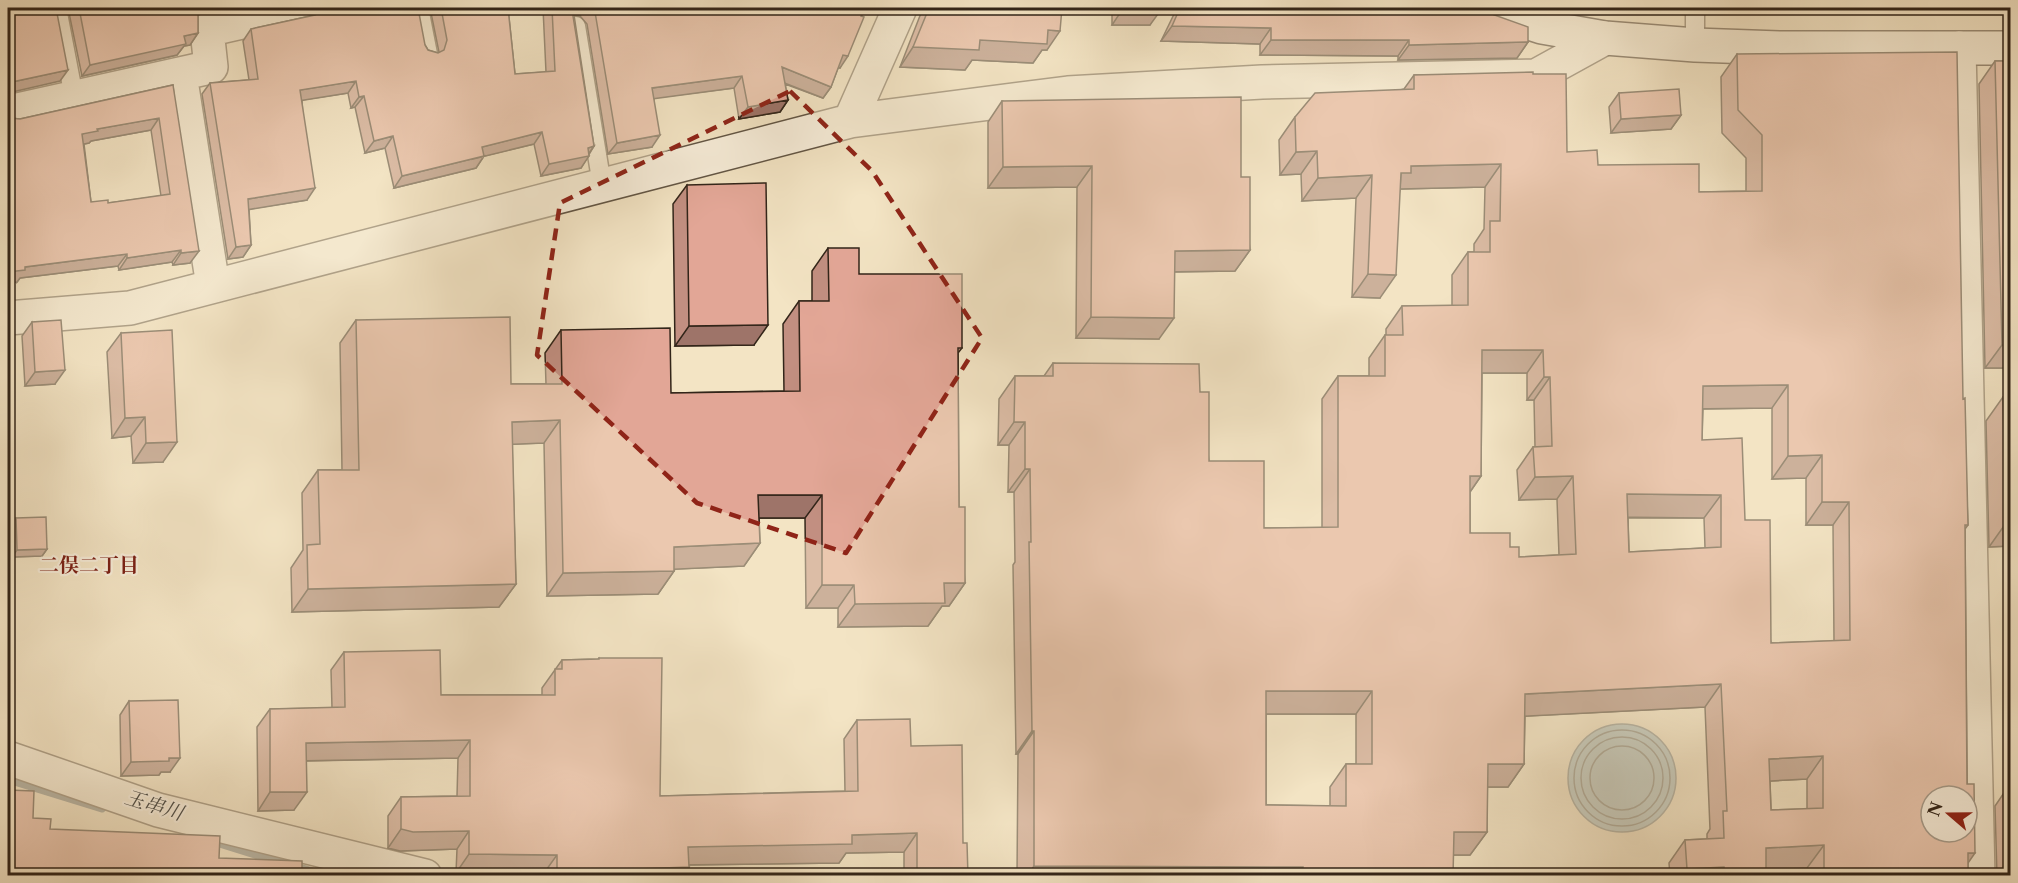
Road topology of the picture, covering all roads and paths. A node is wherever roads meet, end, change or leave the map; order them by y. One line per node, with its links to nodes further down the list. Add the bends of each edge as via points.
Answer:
1 (57, 8): 15 (lane)
2 (303, 8): 7 (street)
3 (419, 8): 13 (lane)
4 (900, 8): 17 (street)
5 (1482, 8): 9 (street, via 1542,27)
6 (1695, 8): 10 (lane)
7 (204, 19): 14 (street, via 211,67)
8 (576, 27): 18 (lane)
9 (1605, 38): 10 (street); 17 (street, via 1536,76 1262,82 1068,93)
10 (1695, 45): 11 (street)
11 (1959, 48): 12 (street); 23 (street)
12 (2010, 48)
13 (428, 54)
14 (180, 74): 15 (street); 19 (street)
15 (74, 97): 16 (street)
16 (8, 112)
17 (850, 121): 18 (street)
18 (602, 185): 19 (street)
19 (213, 286): 20 (street, via 130,308)
20 (8, 318)
21 (8, 758): 22 (street, via 158,810)
22 (425, 876)
23 (1978, 876)

